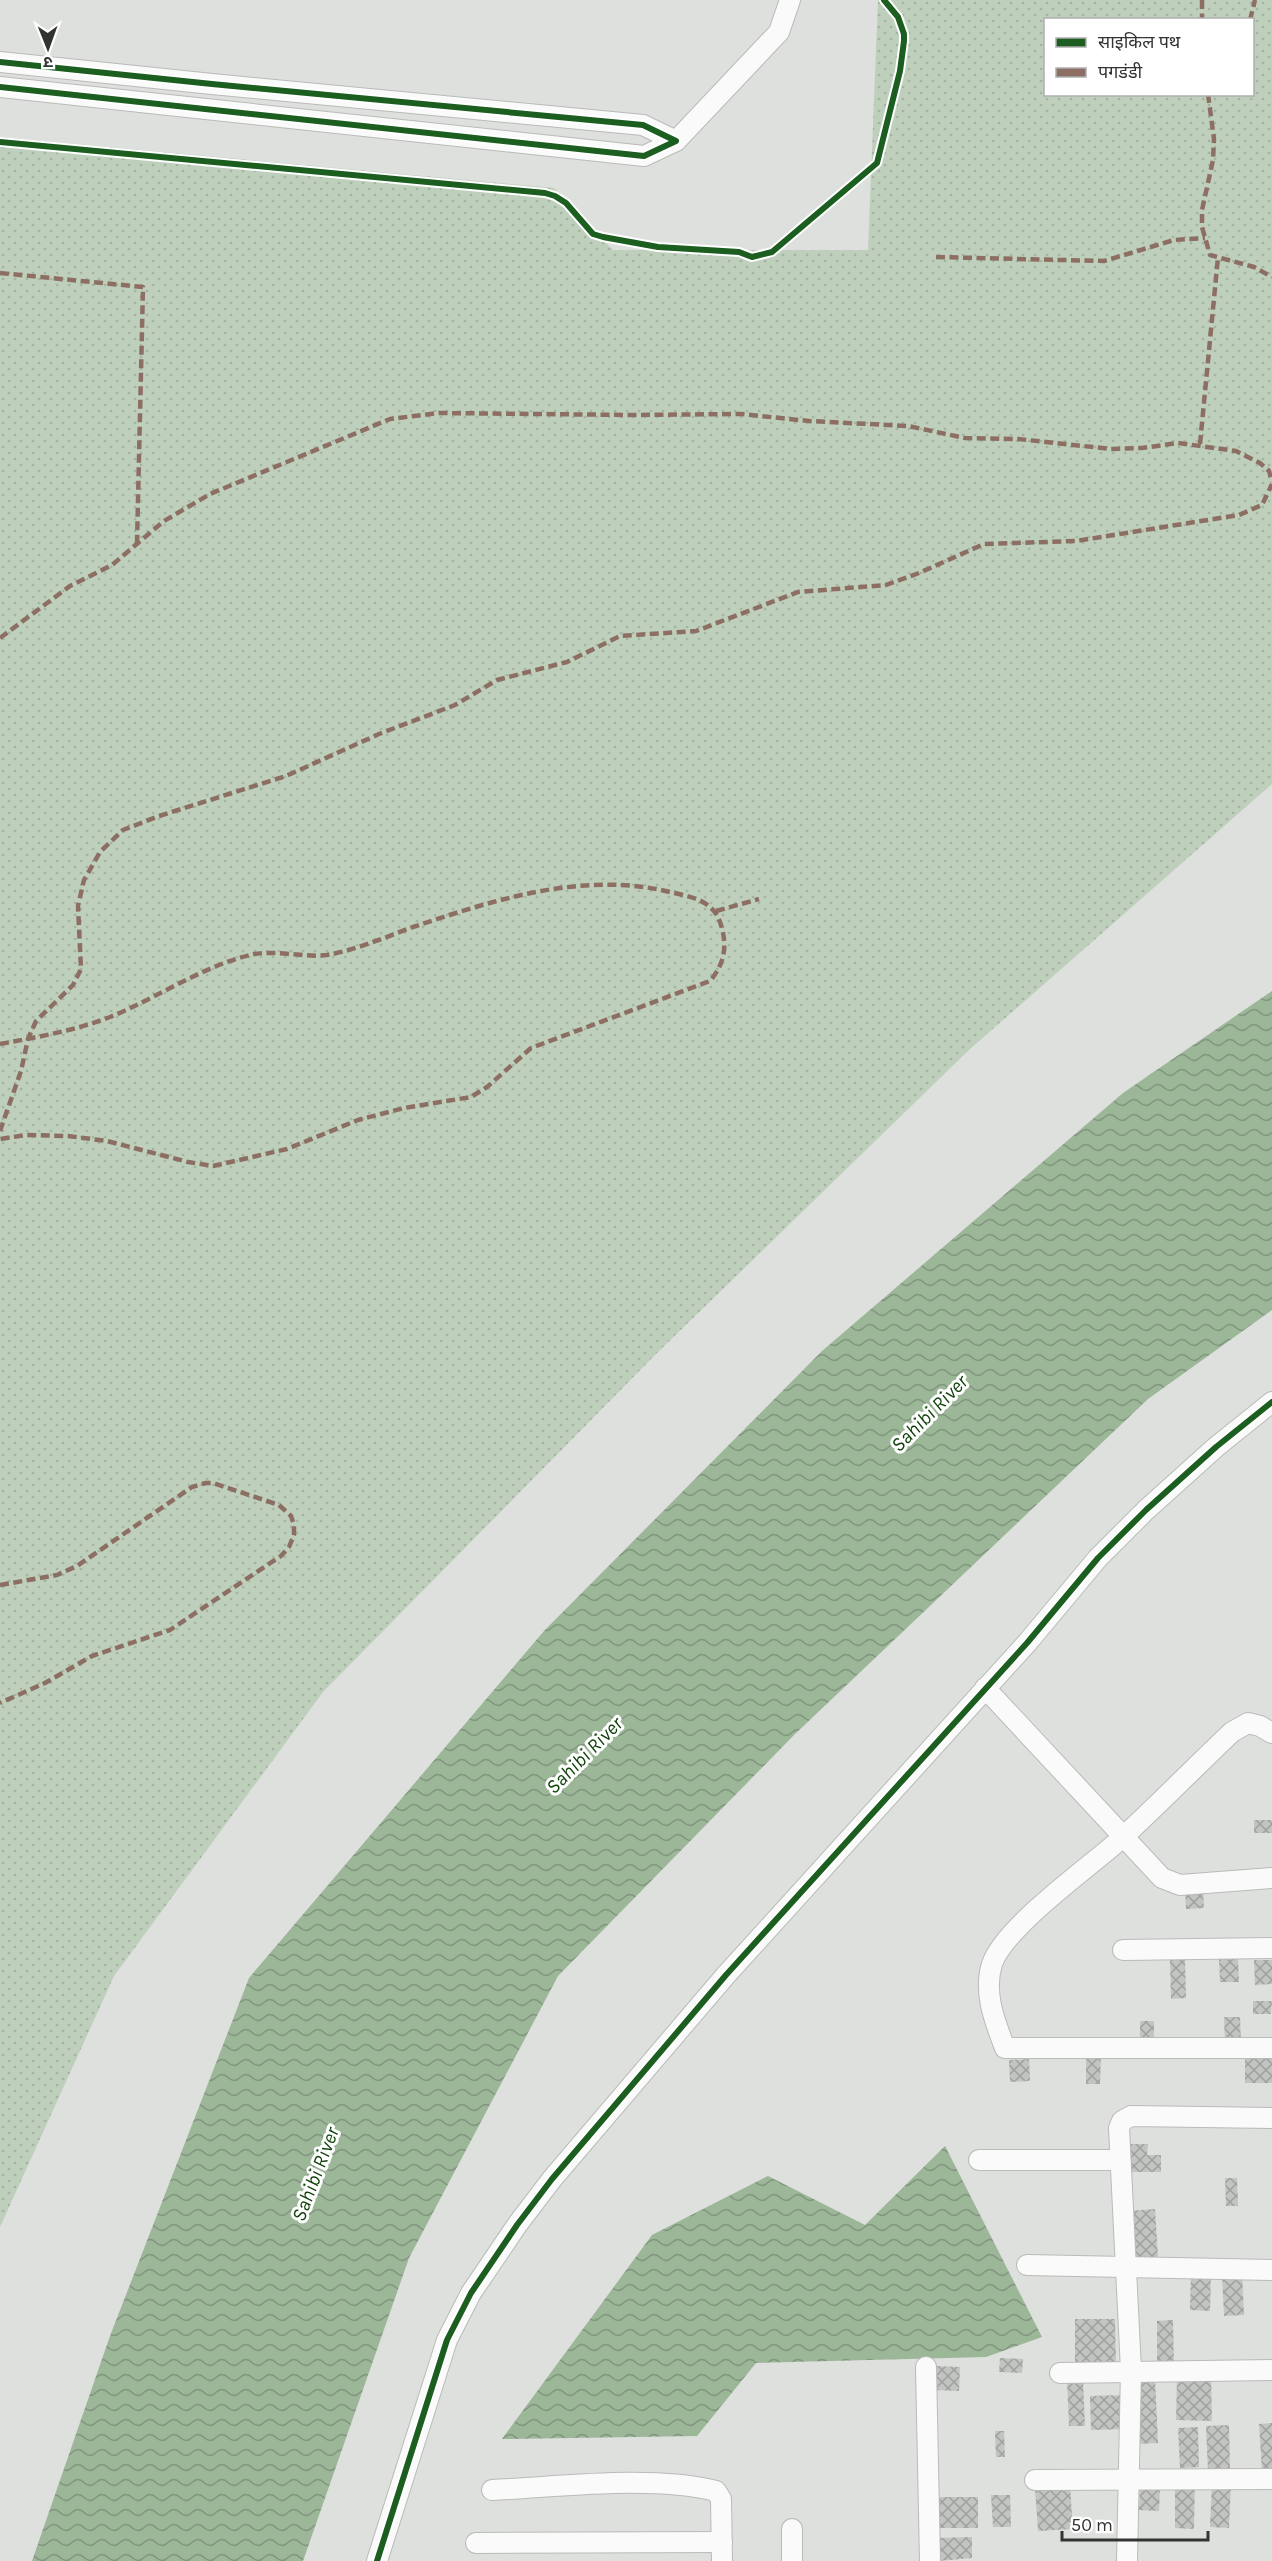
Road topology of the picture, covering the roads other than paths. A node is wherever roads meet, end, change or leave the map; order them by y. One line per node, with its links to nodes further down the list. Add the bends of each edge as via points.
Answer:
1 (790, 0): 4 (street, via 779,32)
2 (0, 62): 4 (street, via 643,125)
3 (0, 87): 4 (street, via 644,156)
4 (676, 141)
5 (1272, 1402): 6 (street, via 1146,1510 1098,1558)
6 (985, 1688): 8 (street); 30 (street, via 726,1975 517,2225 471,2293 447,2340)
7 (1272, 1733): 8 (street, via 1255,1723 1243,1724)
8 (1122, 1838): 9 (street, via 1170,1883); 12 (street, via 1010,1936 996,1956 989,1976 990,2005 1005,2048)
9 (1272, 1878)
10 (1272, 1948): 11 (street)
11 (1123, 1950)
12 (1272, 2048)
13 (1272, 2118): 15 (street, via 1131,2116 1119,2128)
14 (978, 2160): 15 (street)
15 (1119, 2160): 17 (street)
16 (1027, 2265): 17 (street)
17 (1126, 2267): 18 (street); 20 (street)
18 (1272, 2270)
19 (926, 2367): 32 (street)
20 (1131, 2370): 21 (street); 22 (street); 25 (street)
21 (1272, 2370)
22 (1060, 2373)
23 (1272, 2479): 25 (street)
24 (1035, 2480): 25 (street)
25 (1128, 2481): 33 (street)
26 (492, 2490): 29 (street, via 616,2484 716,2491 721,2499)
27 (792, 2529): 31 (street)
28 (476, 2543): 29 (street)
29 (722, 2551)
30 (377, 2561)
31 (792, 2561)
32 (930, 2561)
33 (1127, 2561)

